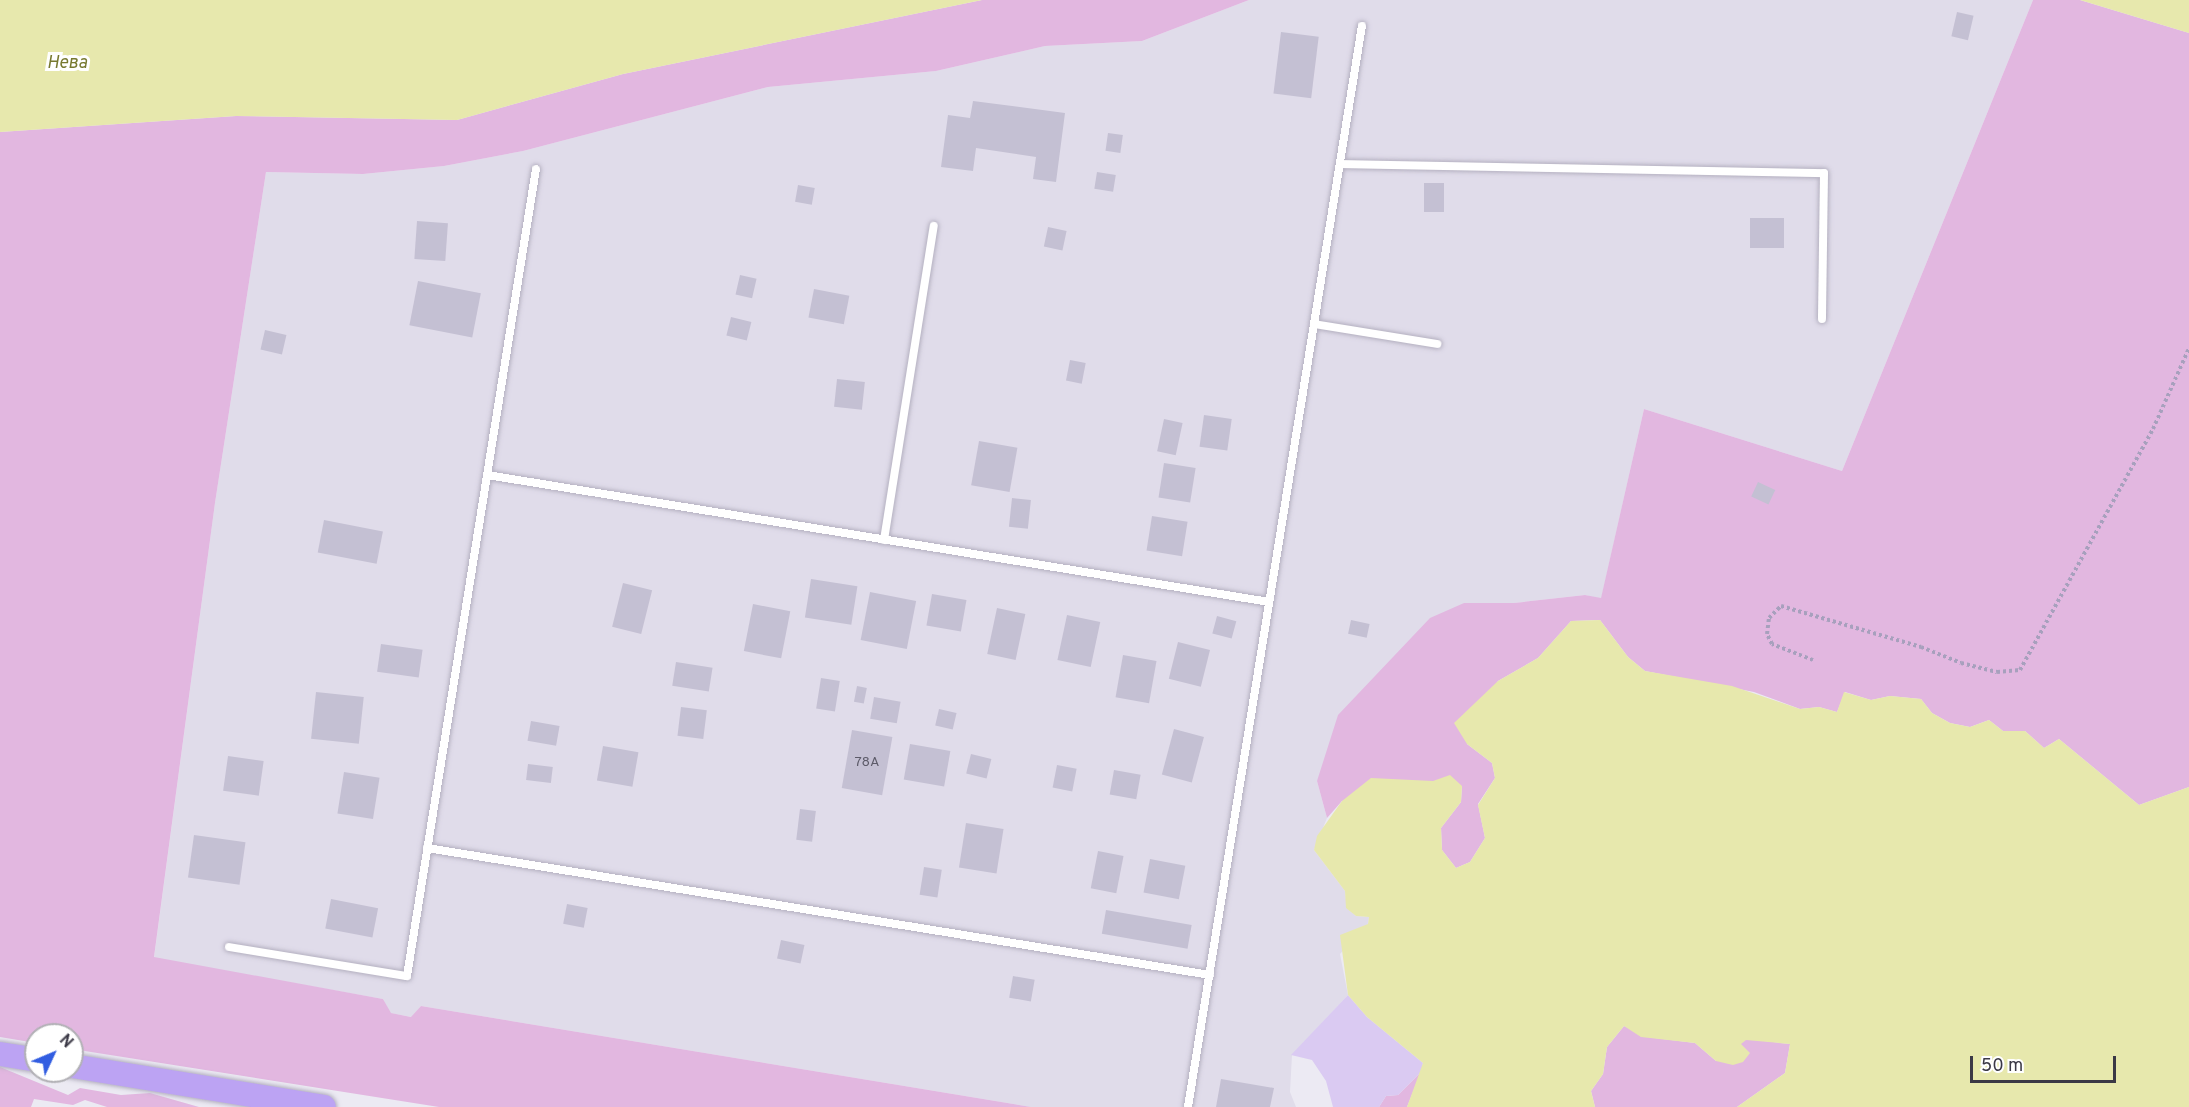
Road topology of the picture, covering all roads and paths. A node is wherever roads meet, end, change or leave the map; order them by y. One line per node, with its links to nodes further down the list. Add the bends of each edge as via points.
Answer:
1 (1362, 26): 2 (lane)
2 (1342, 164): 5 (lane, via 1824,173); 6 (lane)
3 (536, 169): 9 (lane)
4 (934, 226): 10 (lane)
5 (1822, 319)
6 (1314, 324): 7 (lane); 11 (lane)
7 (1437, 344)
8 (2189, 348): 12 (path, via 2153,429 2020,670 1997,672 1961,663 1921,646 1781,606 1769,618 1767,634 1772,645)
9 (487, 475): 10 (lane); 13 (lane)
10 (884, 540): 11 (lane)
11 (1269, 602): 15 (lane)
12 (1813, 660)
13 (427, 848): 14 (lane, via 407,976); 15 (lane)
14 (229, 947)
15 (1210, 975): 20 (lane)
16 (0, 1054): 17 (main road)
17 (24, 1058)
18 (84, 1068): 19 (main road)
19 (324, 1107)
20 (1188, 1107)

